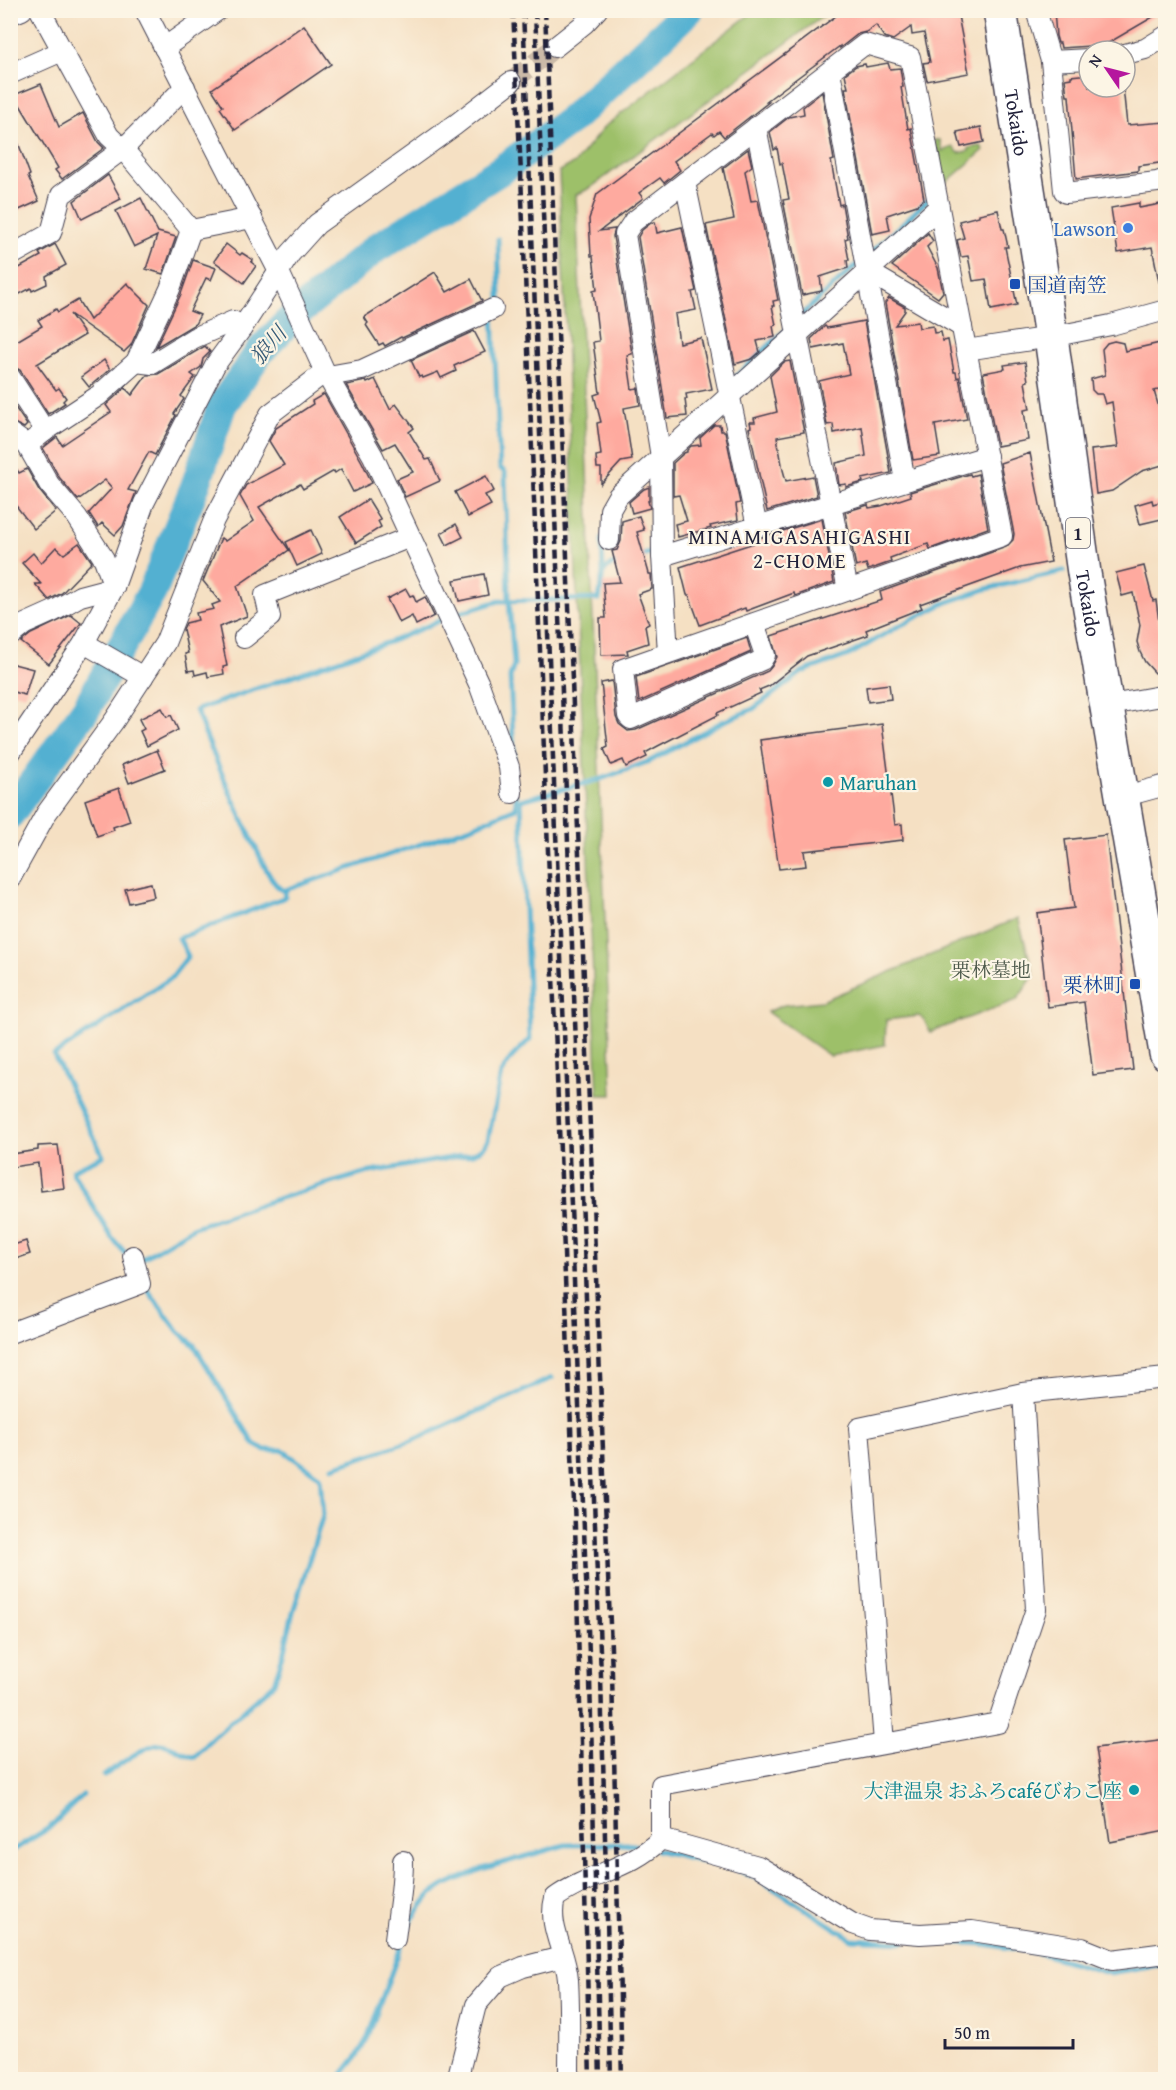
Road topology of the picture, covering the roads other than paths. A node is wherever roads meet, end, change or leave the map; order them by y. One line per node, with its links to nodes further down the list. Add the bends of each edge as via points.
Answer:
1 (22, 10): 8 (street)
2 (40, 10): 12 (street)
3 (146, 10): 11 (street)
4 (218, 10): 11 (street)
5 (597, 10): 10 (street)
6 (1000, 10): 35 (highway, Tokaido / 1)
7 (1036, 10): 15 (street)
8 (10, 13)
9 (1166, 36): 13 (street)
10 (555, 47)
11 (164, 48): 19 (street)
12 (62, 51): 17 (street); 21 (street, via 109,136)
13 (1137, 51)
14 (1077, 60): 15 (street)
15 (1052, 61): 22 (street, via 1064,191)
16 (830, 71): 20 (street); 24 (street, via 865,44 910,57); 28 (street)
17 (10, 74)
18 (511, 82): 29 (street, via 317,224)
19 (184, 87): 21 (street); 25 (street)
20 (756, 127): 23 (street); 34 (street)
21 (123, 149): 26 (street); 27 (street, via 61,195 51,233)
22 (1166, 179)
23 (685, 182): 40 (street); 45 (street, via 633,222 625,234)
24 (939, 207): 28 (street); 32 (street)
25 (252, 218): 26 (street); 29 (street)
26 (191, 230): 37 (street, via 170,289)
27 (10, 256)
28 (867, 271): 32 (street); 34 (street); 46 (street)
29 (279, 272): 33 (street); 38 (street)
30 (493, 309): 38 (street, via 362,370)
31 (1166, 310): 35 (street)
32 (962, 327): 36 (street)
33 (243, 328): 37 (street, via 233,321 194,338 152,364); 52 (street, via 215,365 144,503)
34 (798, 333): 40 (street); 47 (street)
35 (1051, 337): 36 (street); 61 (highway, Tokaido / 1)
36 (966, 350): 44 (street)
37 (136, 362): 41 (street, via 98,396)
38 (327, 374): 49 (street, via 373,456); 59 (street, via 270,414 214,520 165,643)
39 (10, 377): 41 (street)
40 (729, 395): 45 (street); 48 (street)
41 (45, 431): 43 (street)
42 (10, 433): 43 (street)
43 (27, 446): 52 (street, via 49,484 77,517 104,559)
44 (987, 456): 46 (street); 53 (street, via 1002,536)
45 (661, 457): 50 (street, via 613,503); 51 (street)
46 (905, 481): 47 (street)
47 (831, 504): 48 (street); 53 (street)
48 (757, 527): 51 (street)
49 (410, 537): 56 (street, via 265,595 270,617); 64 (street, via 479,684 509,767)
50 (609, 540)
51 (662, 556): 58 (street)
52 (114, 587): 55 (street, via 80,596); 57 (street)
53 (848, 590): 54 (street)
54 (754, 623): 58 (street); 58 (street, via 765,655 762,660 631,719 623,669)
55 (10, 636)
56 (244, 638)
57 (86, 644): 59 (street); 62 (street)
58 (668, 653)
59 (140, 676): 66 (street, via 114,721 46,814)
60 (1166, 695): 61 (street)
61 (1106, 706): 65 (highway, Tokaido / 1)
62 (10, 753)
63 (1166, 785): 65 (street)
64 (513, 793)
65 (1122, 797): 67 (highway, Tokaido / 1)
66 (10, 879)
67 (1166, 1053)
68 (133, 1256): 69 (street, via 140,1284)
69 (10, 1334)
70 (1166, 1378): 71 (street)
71 (1023, 1393): 72 (street, via 1036,1609 998,1723); 72 (street, via 859,1428)
72 (884, 1743): 73 (street, via 661,1785)
73 (654, 1845): 76 (street, via 758,1866 853,1924 870,1930 920,1934 972,1931 1082,1948 1112,1960); 77 (street, via 555,1898 552,1908)
74 (403, 1861): 75 (street)
75 (395, 1939)
76 (1166, 1953)
77 (562, 1957): 78 (street, via 500,1977 476,2005); 79 (street, via 568,1977)
78 (457, 2079)
79 (569, 2079)

